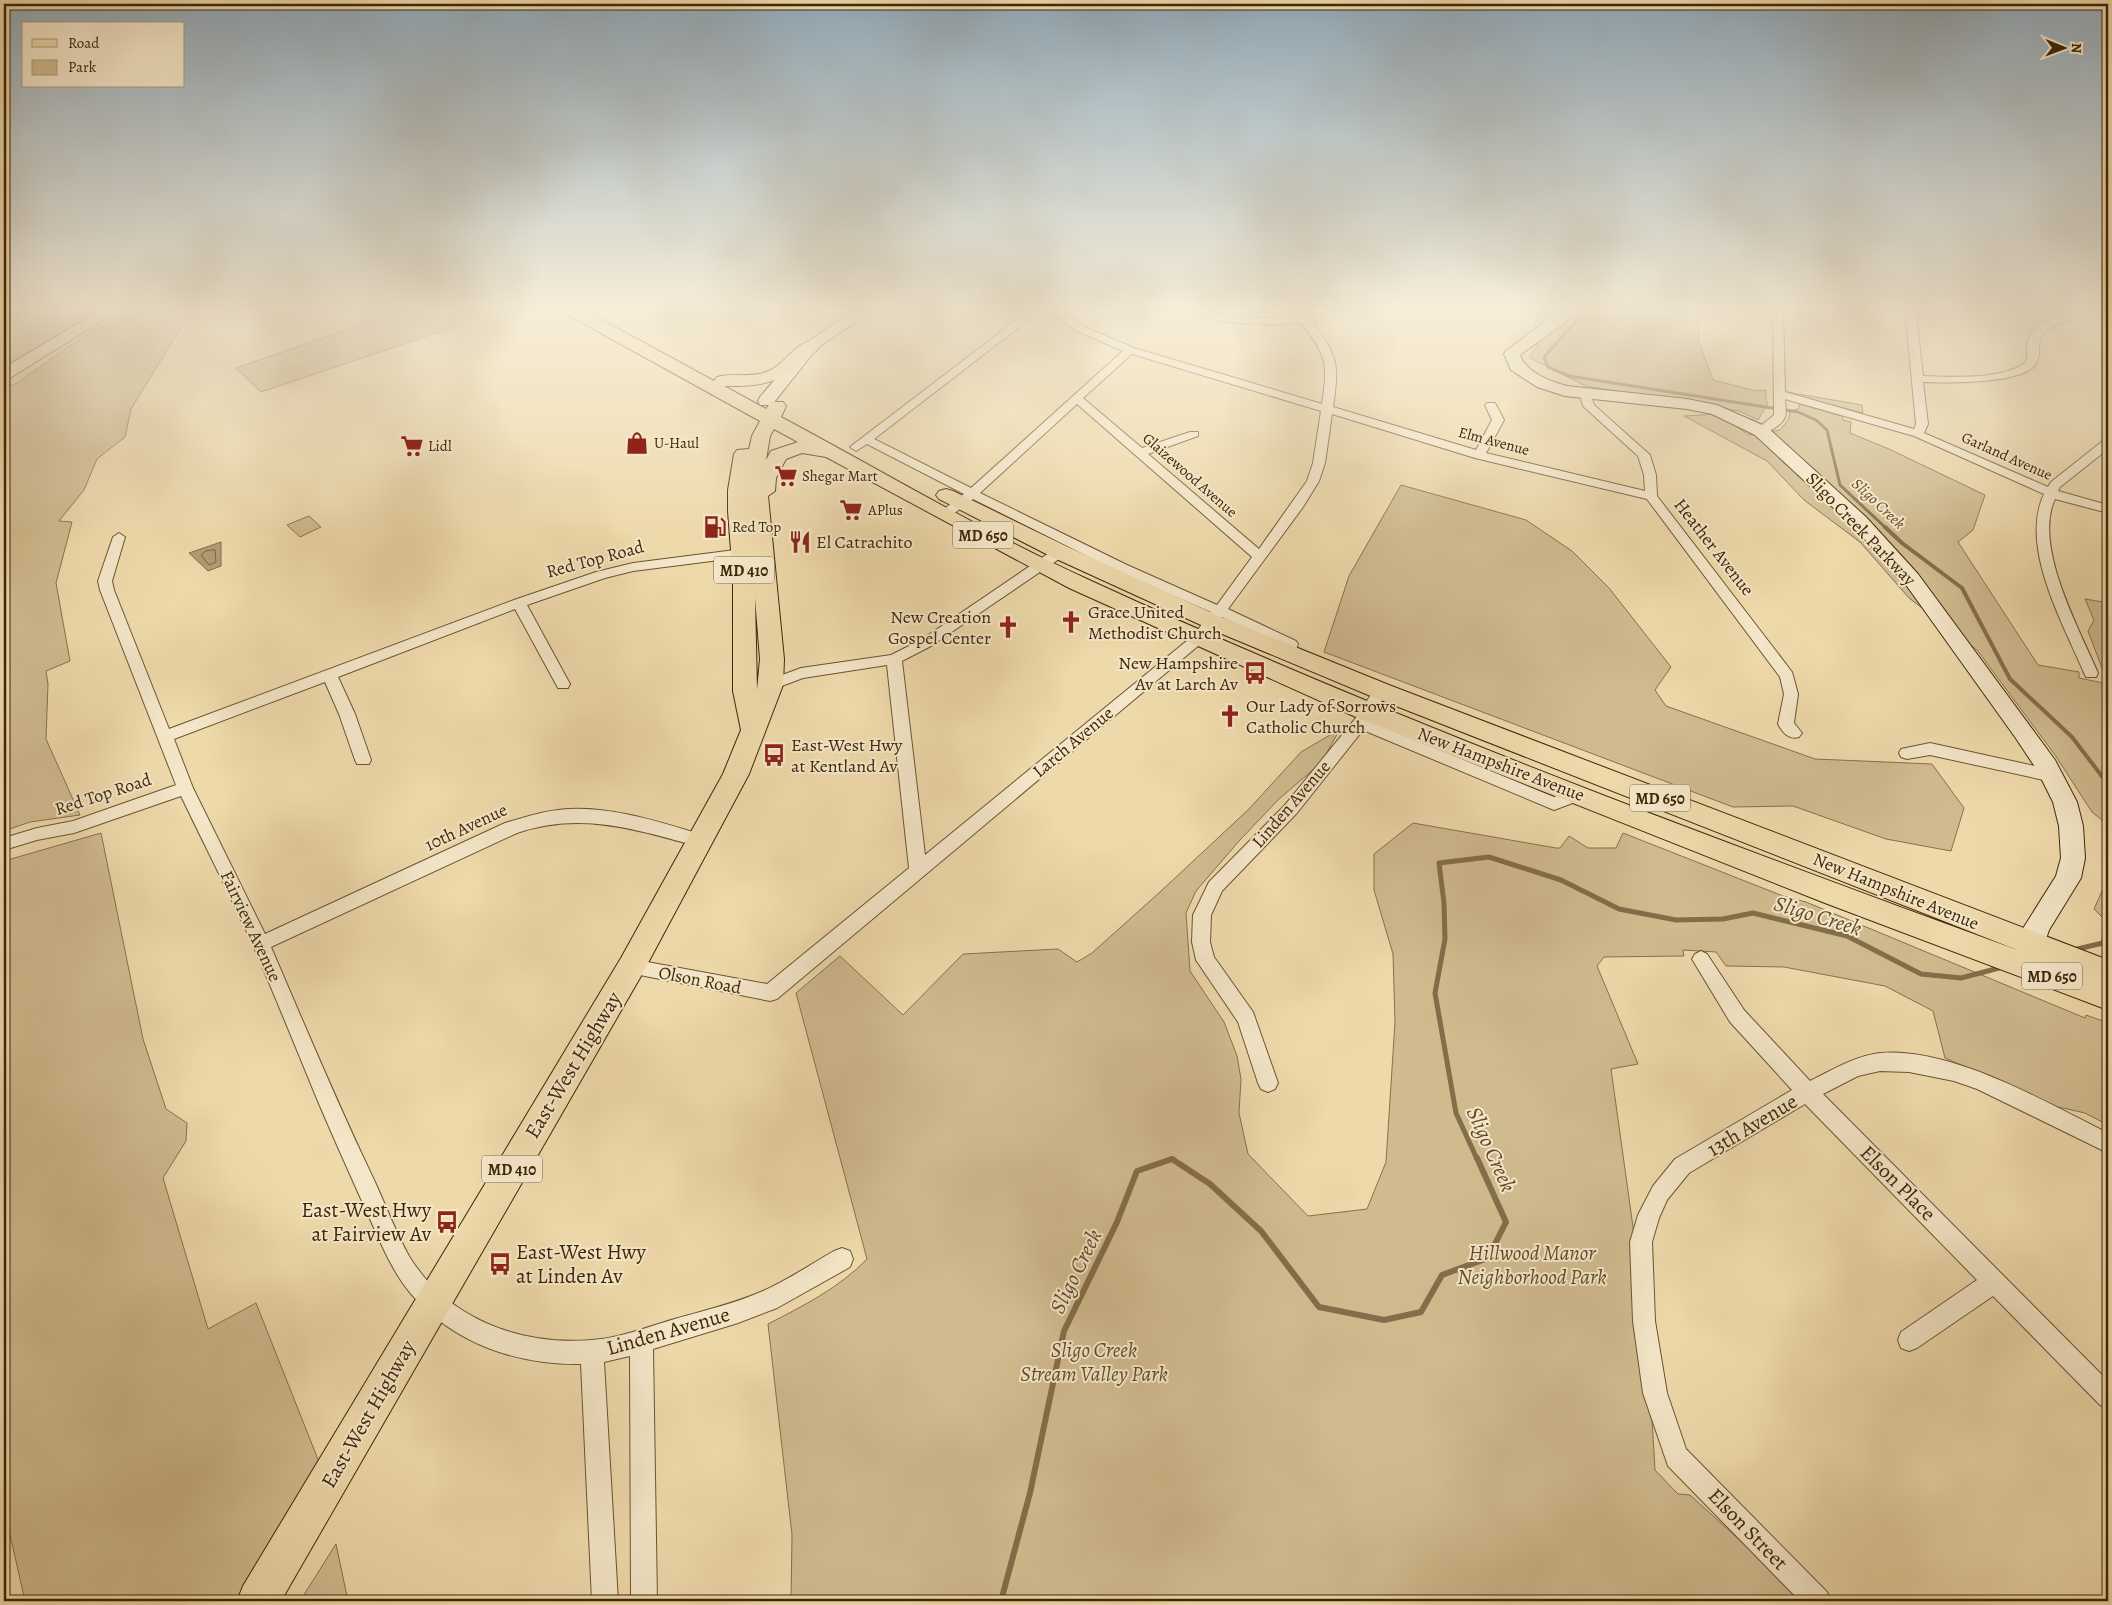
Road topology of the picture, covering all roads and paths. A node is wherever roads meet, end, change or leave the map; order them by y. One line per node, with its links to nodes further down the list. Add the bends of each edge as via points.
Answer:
1 (715, 383): 17 (main road, New Hampshire Avenue / MD 650)
2 (726, 383): 17 (main road, New Hampshire Avenue / MD 650)
3 (786, 383): 17 (street, MD 410)
4 (791, 383): 17 (street, MD 410)
5 (940, 383): 21 (street)
6 (1094, 383): 14 (street)
7 (1239, 383): 16 (street, Elm Avenue)
8 (1330, 383): 16 (street, Larch Avenue)
9 (1542, 383): 12 (street, Sligo Creek Parkway, via 1564,391)
10 (1779, 383): 13 (street)
11 (1919, 383): 20 (street, via 1922,424)
12 (1586, 394): 18 (street, Sligo Creek Parkway, via 1694,405 1723,412); 27 (street, Heather Avenue, via 1589,406 1644,455 1650,474)
13 (1779, 397): 18 (street, via 1778,419); 20 (street, Garland Avenue)
14 (1077, 399): 23 (street, Glaizewood Avenue); 28 (street)
15 (1491, 405): 25 (street, via 1498,420)
16 (1326, 409): 25 (street, Elm Avenue); 34 (street, Larch Avenue, via 1313,481 1300,504)
17 (768, 410): 21 (main road, New Hampshire Avenue / MD 650); 24 (main road, New Hampshire Avenue / MD 650); 29 (main road, East-West Highway / MD 410, via 756,460); 33 (main road, MD 410, via 744,452 738,490)
18 (1761, 431): 49 (street, Sligo Creek Parkway, via 1859,521 1911,578 2024,731)
19 (1194, 434): 23 (street)
20 (1918, 434): 26 (street, Garland Avenue)
21 (861, 443): 28 (main road, New Hampshire Avenue / MD 650)
22 (2108, 443): 26 (street, via 2056,486)
23 (1140, 453): 34 (street, Glaizewood Avenue)
24 (834, 454): 28 (main road, New Hampshire Avenue / MD 650); 29 (main road, via 800,447 778,455 766,478 765,491)
25 (1480, 455): 27 (street, Elm Avenue)
26 (2052, 493): 30 (street, Garland Avenue); 39 (street, via 2047,502 2043,549)
27 (1651, 496): 45 (street, Heather Avenue, via 1786,676 1791,694 1786,724)
28 (959, 504): 32 (main road, New Hampshire Avenue / MD 650); 35 (main road, New Hampshire Avenue / MD 650); 37 (street, via 1158,585)
29 (758, 505): 42 (main road, East-West Highway / MD 410)
30 (2108, 509)
31 (119, 538): 46 (street, Fairview Avenue, via 105,581 107,590)
32 (1060, 552): 35 (street); 37 (main road, New Hampshire Avenue / MD 650)
33 (743, 553): 36 (street, Red Top Road, via 618,570); 44 (main road, MD 410, via 745,691)
34 (1259, 556): 37 (street, Larch Avenue)
35 (1041, 565): 37 (main road, New Hampshire Avenue / MD 650); 38 (street, via 926,643)
36 (519, 603): 40 (street, Red Top Road); 41 (street)
37 (1209, 623): 43 (main road, New Hampshire Avenue / MD 650); 43 (main road, New Hampshire Avenue / MD 650, via 1289,653); 53 (street, Larch Avenue)
38 (894, 659): 42 (street, via 801,673); 53 (street)
39 (2091, 673)
40 (329, 674): 46 (street, Red Top Road); 48 (street)
41 (562, 684)
42 (772, 685): 44 (main road, East-West Highway / MD 410)
43 (1369, 709): 55 (main road, New Hampshire Avenue / MD 650, via 1721,821); 55 (main road, New Hampshire Avenue / MD 650, via 1836,895); 60 (street, Linden Avenue, via 1291,809 1215,887 1202,915 1201,942 1206,960 1246,1018)
44 (752, 729): 51 (main road, East-West Highway / MD 410, via 736,774)
45 (1794, 733)
46 (164, 737): 50 (street, Fairview Avenue)
47 (1907, 752): 49 (street, via 1930,749)
48 (363, 760)
49 (2053, 776): 55 (street, Sligo Creek Parkway, via 2071,826 2073,858 2068,878)
50 (185, 788): 52 (street, Red Top Road, via 74,828); 54 (street, Fairview Avenue)
51 (700, 841): 54 (street, 10th Avenue, via 602,816 543,818 510,828); 57 (main road, East-West Highway / MD 410)
52 (4, 844)
53 (918, 870): 59 (street, Larch Avenue)
54 (261, 944): 65 (street, Fairview Avenue, via 394,1247 412,1278)
55 (2024, 948): 58 (main road, New Hampshire Avenue / MD 650)
56 (1701, 959): 61 (street, Elson Place, via 1737,1016)
57 (631, 967): 59 (street, Olson Road); 65 (main road, East-West Highway / MD 410)
58 (2106, 988)
59 (770, 993)
60 (1268, 1083)
61 (1807, 1092): 62 (street, 13th Avenue, via 1854,1068 1880,1062 1909,1063 1983,1082); 64 (street, Elson Place); 70 (street, 13th Avenue, via 1682,1166 1660,1193 1649,1215 1641,1242 1644,1321 1655,1393)
62 (2108, 1144)
63 (842, 1259): 67 (street, Linden Avenue, via 760,1304)
64 (1995, 1281): 66 (street); 69 (street, Elson Place)
65 (434, 1301): 68 (street, Linden Avenue, via 455,1321 490,1339 537,1350); 71 (main road, East-West Highway / MD 410)
66 (1909, 1340)
67 (641, 1341): 68 (street, Linden Avenue); 73 (street)
68 (592, 1352): 72 (street)
69 (2108, 1397)
70 (1677, 1457): 74 (street, Elson Street)
71 (258, 1601)
72 (604, 1601)
73 (644, 1601)
74 (1818, 1601)

